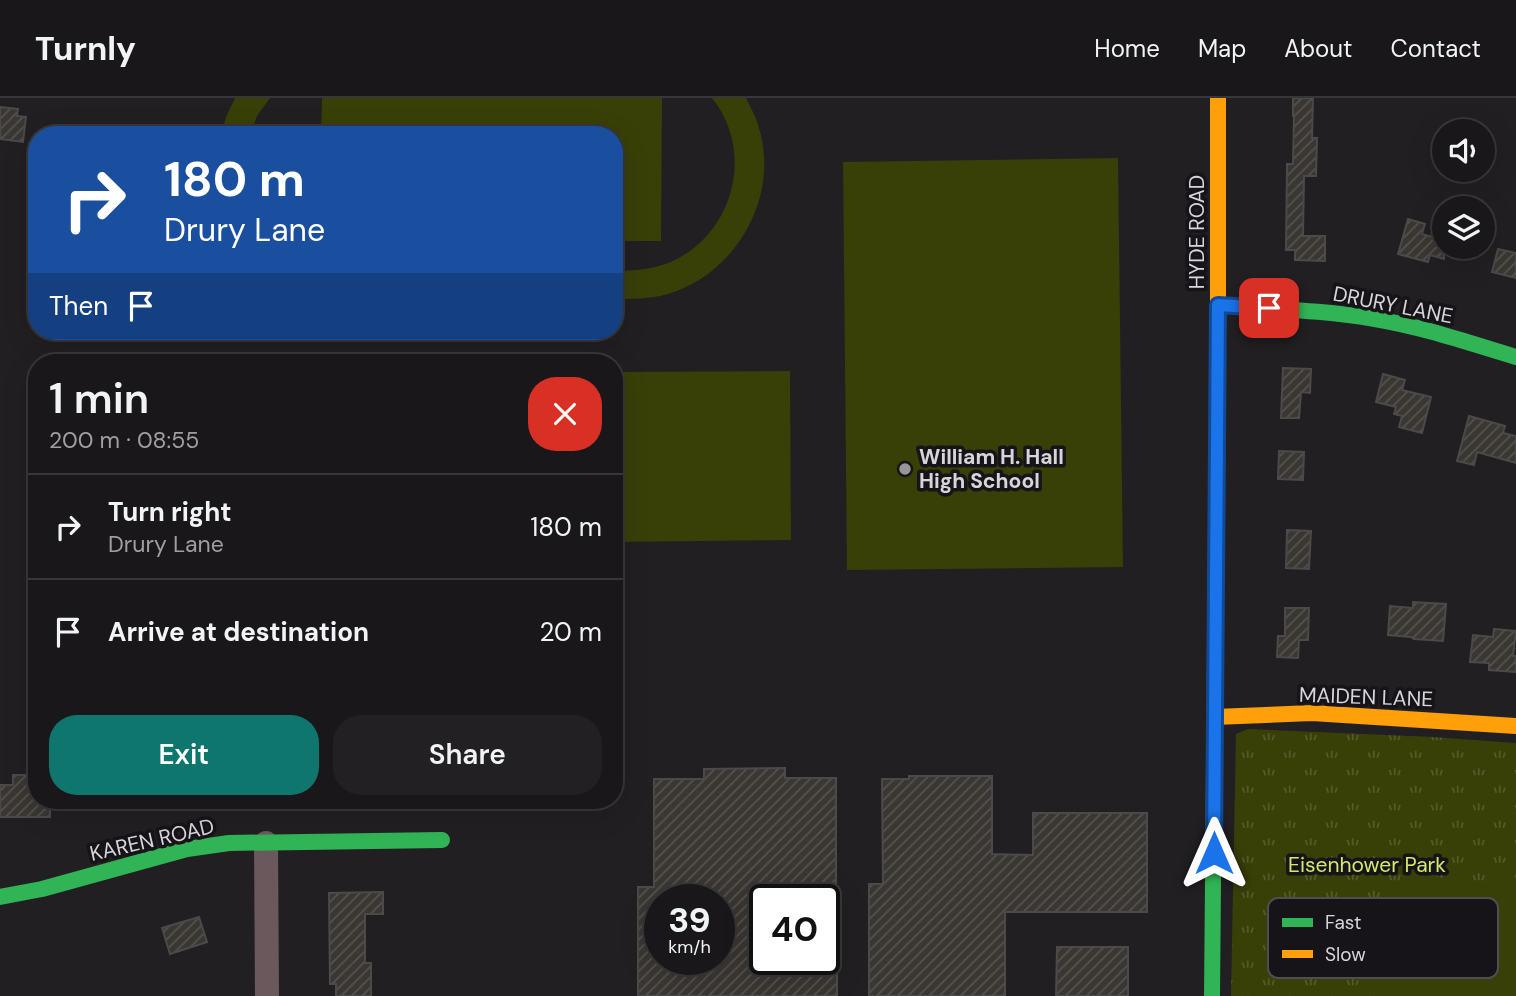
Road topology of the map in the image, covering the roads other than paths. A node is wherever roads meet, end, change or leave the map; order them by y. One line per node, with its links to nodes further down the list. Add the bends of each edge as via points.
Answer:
1 (1218, 98): 2 (street, HYDE ROAD)
2 (1218, 305): 3 (street, DRURY LANE, via 1374,319); 4 (street, HYDE ROAD)
3 (1516, 357)
4 (1214, 717): 5 (street, MAIDEN LANE, via 1312,713); 10 (street, HYDE ROAD)
5 (1516, 726)
6 (442, 840): 7 (street, KAREN ROAD)
7 (266, 843): 8 (street, KAREN ROAD, via 187,849); 9 (street)
8 (0, 897)
9 (267, 996)
10 (1212, 996)

